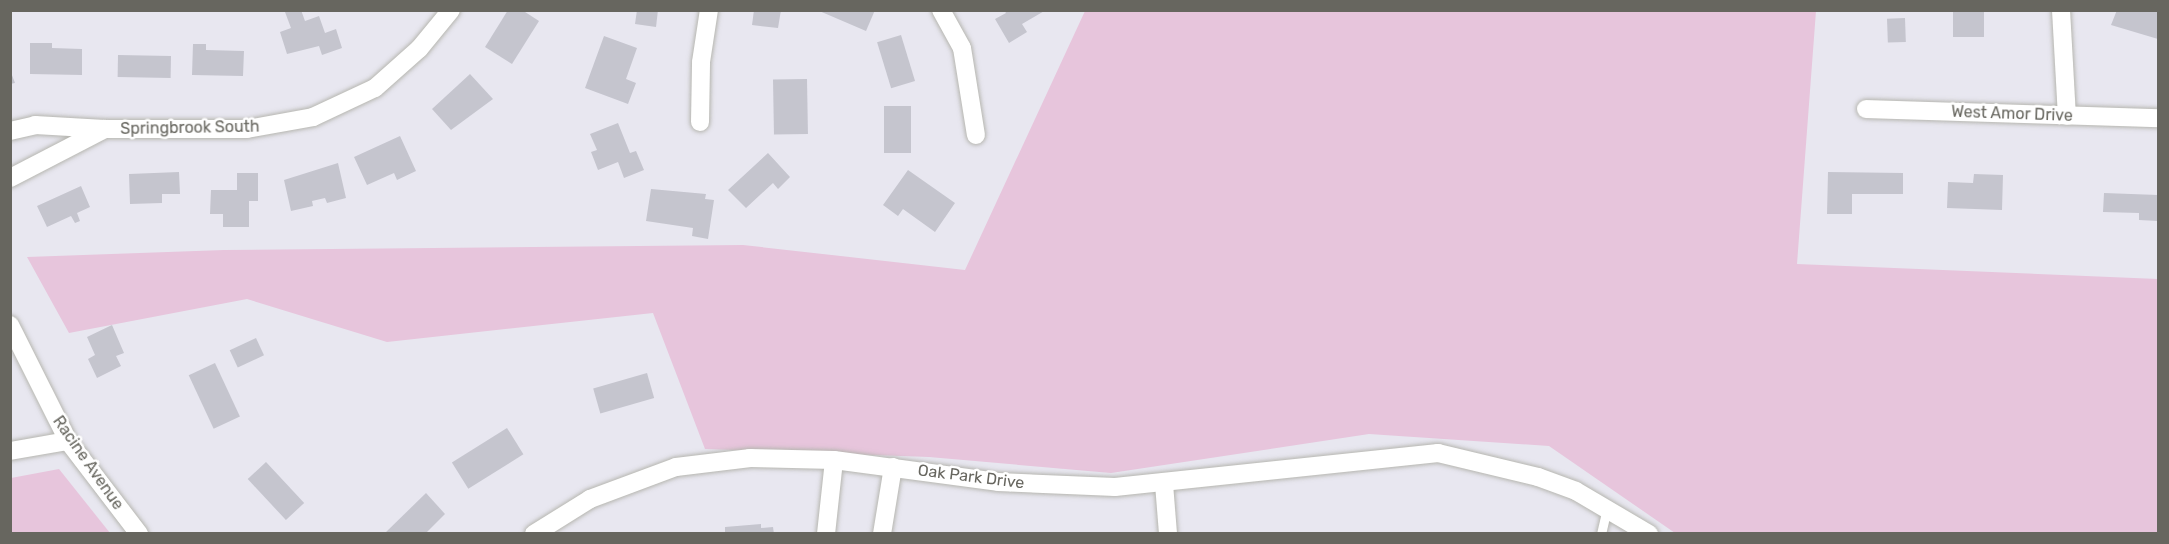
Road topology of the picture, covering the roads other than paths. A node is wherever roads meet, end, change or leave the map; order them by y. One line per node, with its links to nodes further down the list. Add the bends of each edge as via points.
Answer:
1 (451, 10): 9 (street, Springbrook South, via 419,49 375,88 313,117 247,129)
2 (709, 10): 8 (street, via 701,62)
3 (941, 10): 11 (street, via 962,48)
4 (2061, 10): 6 (street)
5 (1866, 109): 6 (street, West Amor Drive)
6 (2067, 116): 7 (street, West Amor Drive)
7 (2158, 118)
8 (700, 122)
9 (105, 129): 10 (street, Springbrook South, via 35,125); 12 (street, Springbrook South)
10 (10, 131)
11 (976, 135)
12 (10, 178)
13 (10, 325): 14 (street, Racine Avenue)
14 (68, 441): 15 (street); 20 (street, Racine Avenue)
15 (10, 451)
16 (834, 460): 17 (street, Oak Park Drive); 21 (street, Oak Park Drive, via 750,458 676,467 590,499); 22 (street)
17 (893, 467): 18 (street, Oak Park Drive, via 1063,488); 23 (street)
18 (1164, 484): 19 (street, Oak Park Drive, via 1423,453 1471,458 1538,477); 24 (street)
19 (1607, 507): 25 (lane); 26 (street, Oak Park Drive)
20 (139, 534)
21 (534, 534)
22 (826, 534)
23 (882, 534)
24 (1168, 534)
25 (1601, 534)
26 (1649, 534)

